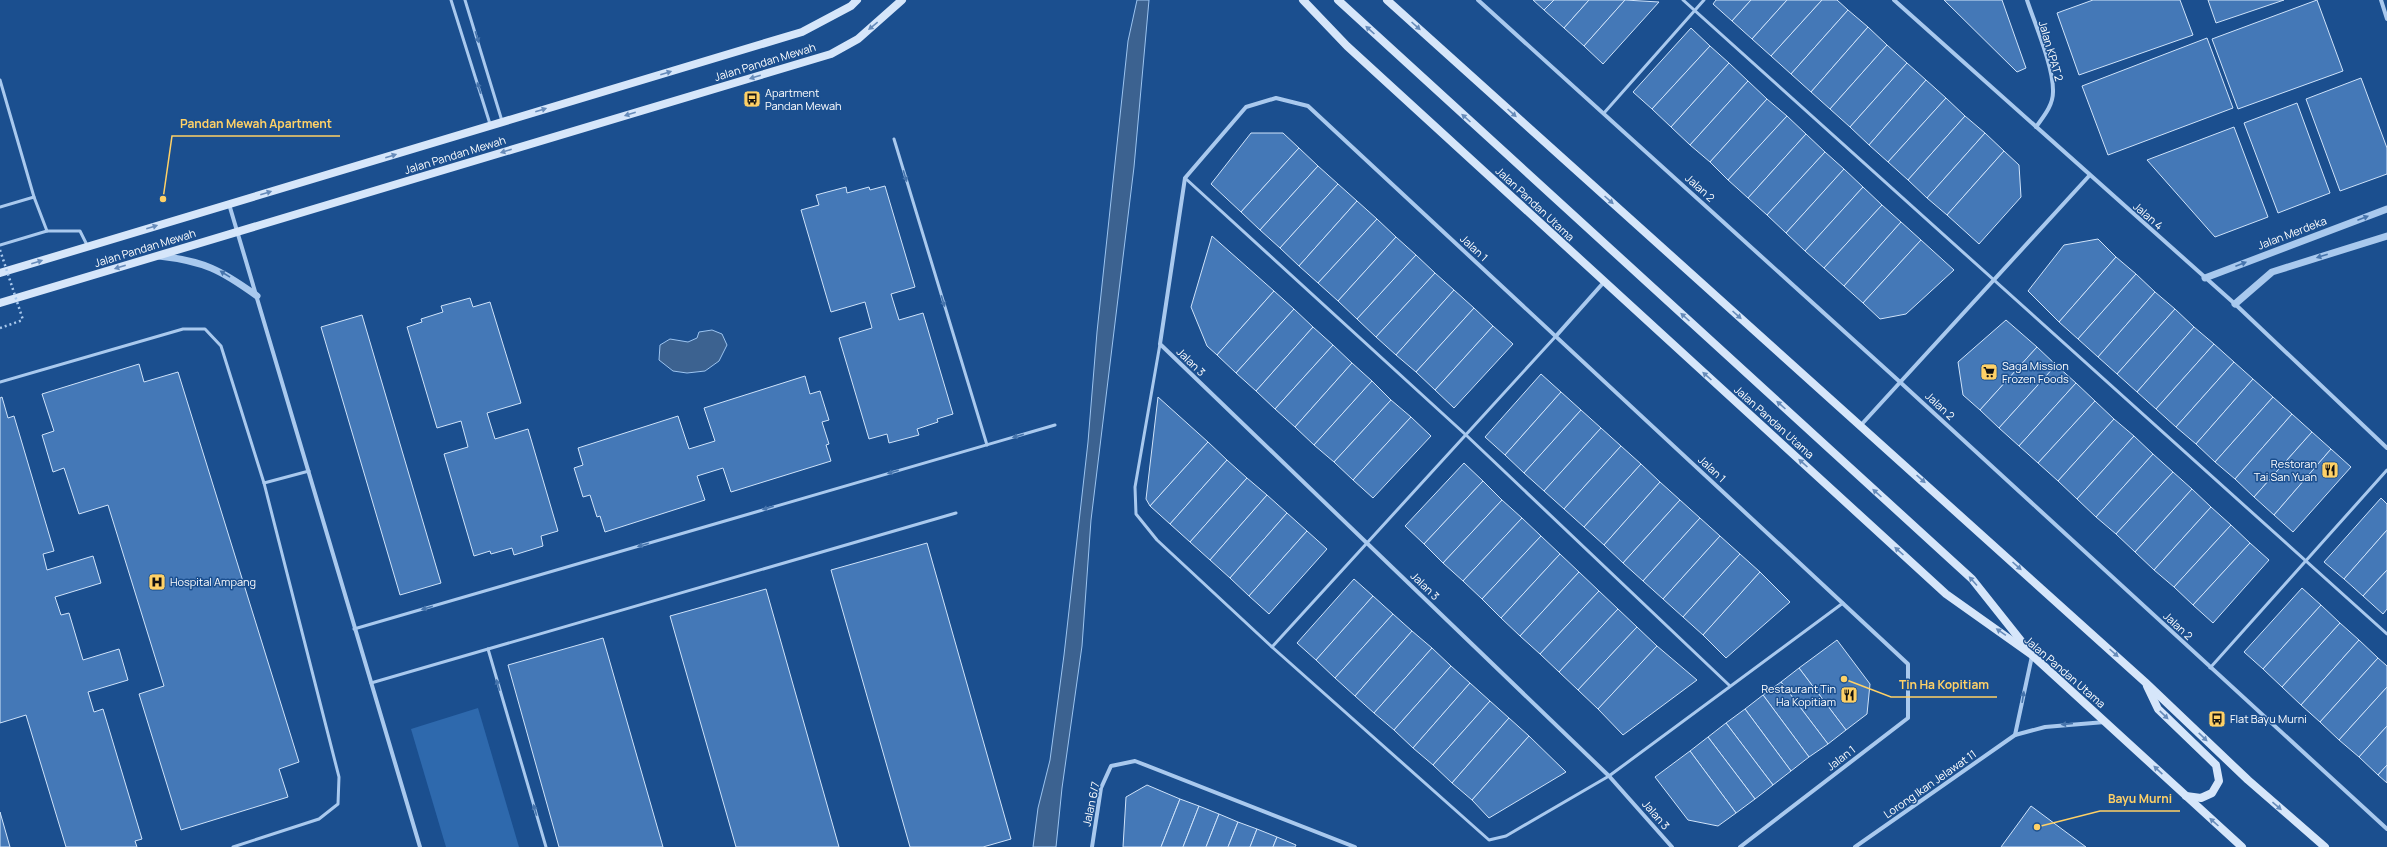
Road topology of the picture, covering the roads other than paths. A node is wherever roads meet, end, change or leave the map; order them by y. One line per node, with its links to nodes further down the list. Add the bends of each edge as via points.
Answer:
1 (451, 0): 19 (lane, one-way to 1)
2 (465, 0): 18 (lane, one-way to 18)
3 (857, 0): 18 (main road, Jalan Pandan Mewah, one-way to 3, via 802,32 851,6)
4 (902, 0): 29 (main road, Jalan Pandan Mewah, one-way to 29, via 858,39 831,54)
5 (1303, 0): 37 (main road, Jalan Pandan Utama, via 1347,46)
6 (1338, 0): 61 (main road, one-way to 6, via 1972,579)
7 (1387, 0): 46 (main road, one-way to 46)
8 (1478, 0): 17 (street, Jalan 2)
9 (1683, 0): 14 (lane)
10 (1704, 0): 14 (lane)
11 (1894, 0): 20 (street, Jalan 4)
12 (2027, 0): 20 (street, Jalan KPAT 2, via 2051,76 2053,92 2050,107)
13 (2381, 0): 15 (street)
14 (1695, 11): 17 (lane); 36 (lane)
15 (2387, 19)
16 (0, 80): 24 (lane)
17 (1604, 113): 44 (street, Jalan 2)
18 (502, 122): 19 (main road, Jalan Pandan Mewah)
19 (491, 126): 25 (main road, Jalan Pandan Mewah, one-way to 19)
20 (2036, 127): 22 (street, Jalan 4)
21 (894, 139): 48 (lane, one-way to 48)
22 (2089, 176): 35 (street, Jalan 4); 36 (street)
23 (1185, 178): 41 (street, Jalan 1, via 1246,108 1276,98 1308,106); 42 (street); 47 (lane)
24 (34, 197): 26 (lane); 28 (lane)
25 (229, 204): 29 (street); 32 (main road, Jalan Pandan Mewah, one-way to 25)
26 (0, 208)
27 (2387, 209): 35 (street, Jalan Merdeka, one-way to 27)
28 (47, 231): 31 (lane); 32 (lane, via 80,231)
29 (237, 232): 33 (main road, Jalan Pandan Mewah); 38 (street)
30 (2387, 237): 40 (street, one-way to 40, via 2272,272)
31 (0, 245)
32 (88, 247): 34 (main road, Jalan Pandan Mewah, one-way to 32)
33 (158, 256): 38 (street, one-way to 33, via 221,271 204,264); 39 (main road, Jalan Pandan Mewah, one-way to 39)
34 (0, 273)
35 (2205, 278): 40 (street, Jalan 4)
36 (1994, 280): 44 (street); 55 (lane)
37 (1604, 282): 41 (street); 61 (main road, Jalan Pandan Utama, one-way to 37, via 1946,594)
38 (257, 296): 51 (street)
39 (0, 303)
40 (2235, 304): 49 (street, Jalan 4)
41 (1556, 336): 47 (lane); 56 (street, Jalan 1)
42 (1160, 344): 54 (street, Jalan 3); 59 (lane, via 1136,487 1136,514 1157,540)
43 (0, 382): 52 (lane, via 182,329 205,329 221,346)
44 (1900, 382): 46 (street); 62 (street, Jalan 2)
45 (1055, 425): 48 (lane, one-way to 48)
46 (1861, 425): 63 (main road, one-way to 63)
47 (1466, 435): 54 (lane); 65 (lane)
48 (986, 445): 57 (lane, one-way to 57)
49 (2387, 448)
50 (2387, 470): 55 (lane)
51 (308, 471): 52 (lane); 57 (street)
52 (264, 484): 71 (lane, via 339,777 338,804 319,819)
53 (956, 513): 60 (lane)
54 (1367, 543): 59 (lane); 68 (street, Jalan 3)
55 (2306, 561): 58 (lane); 62 (lane)
56 (1843, 603): 65 (lane); 77 (street, Jalan 1, via 1908,664 1908,718)
57 (354, 629): 64 (street)
58 (2387, 634)
59 (1272, 647): 68 (lane, via 1489,840 1506,836)
60 (488, 649): 64 (lane); 73 (lane, one-way to 60)
61 (2032, 655): 66 (main road, Jalan Pandan Utama); 67 (street, one-way to 61)
62 (2210, 668): 70 (street, Jalan 2)
63 (2145, 682): 69 (main road, one-way to 69, via 2158,709 2216,765 2219,781 2212,793 2201,798); 80 (main road, one-way to 80, via 2248,780)
64 (371, 683): 72 (street)
65 (1729, 685): 68 (lane)
66 (2106, 722): 67 (street, Lorong Ikan Jelawat 11, one-way to 67, via 2044,727); 69 (main road, Jalan Pandan Utama, one-way to 66)
67 (2015, 735): 78 (street, Lorong Ikan Jelawat 11)
68 (1609, 776): 76 (street, Jalan 3)
69 (2186, 796): 79 (main road, Jalan Pandan Utama, one-way to 69)
70 (2387, 829)
71 (232, 847)
72 (420, 847)
73 (546, 847)
74 (1092, 847): 75 (street, Jalan 6/7, via 1101,788 1111,766 1135,761)
75 (1355, 847)
76 (1672, 847)
77 (1740, 847)
78 (1855, 847)
79 (2242, 847)
80 (2324, 847)

